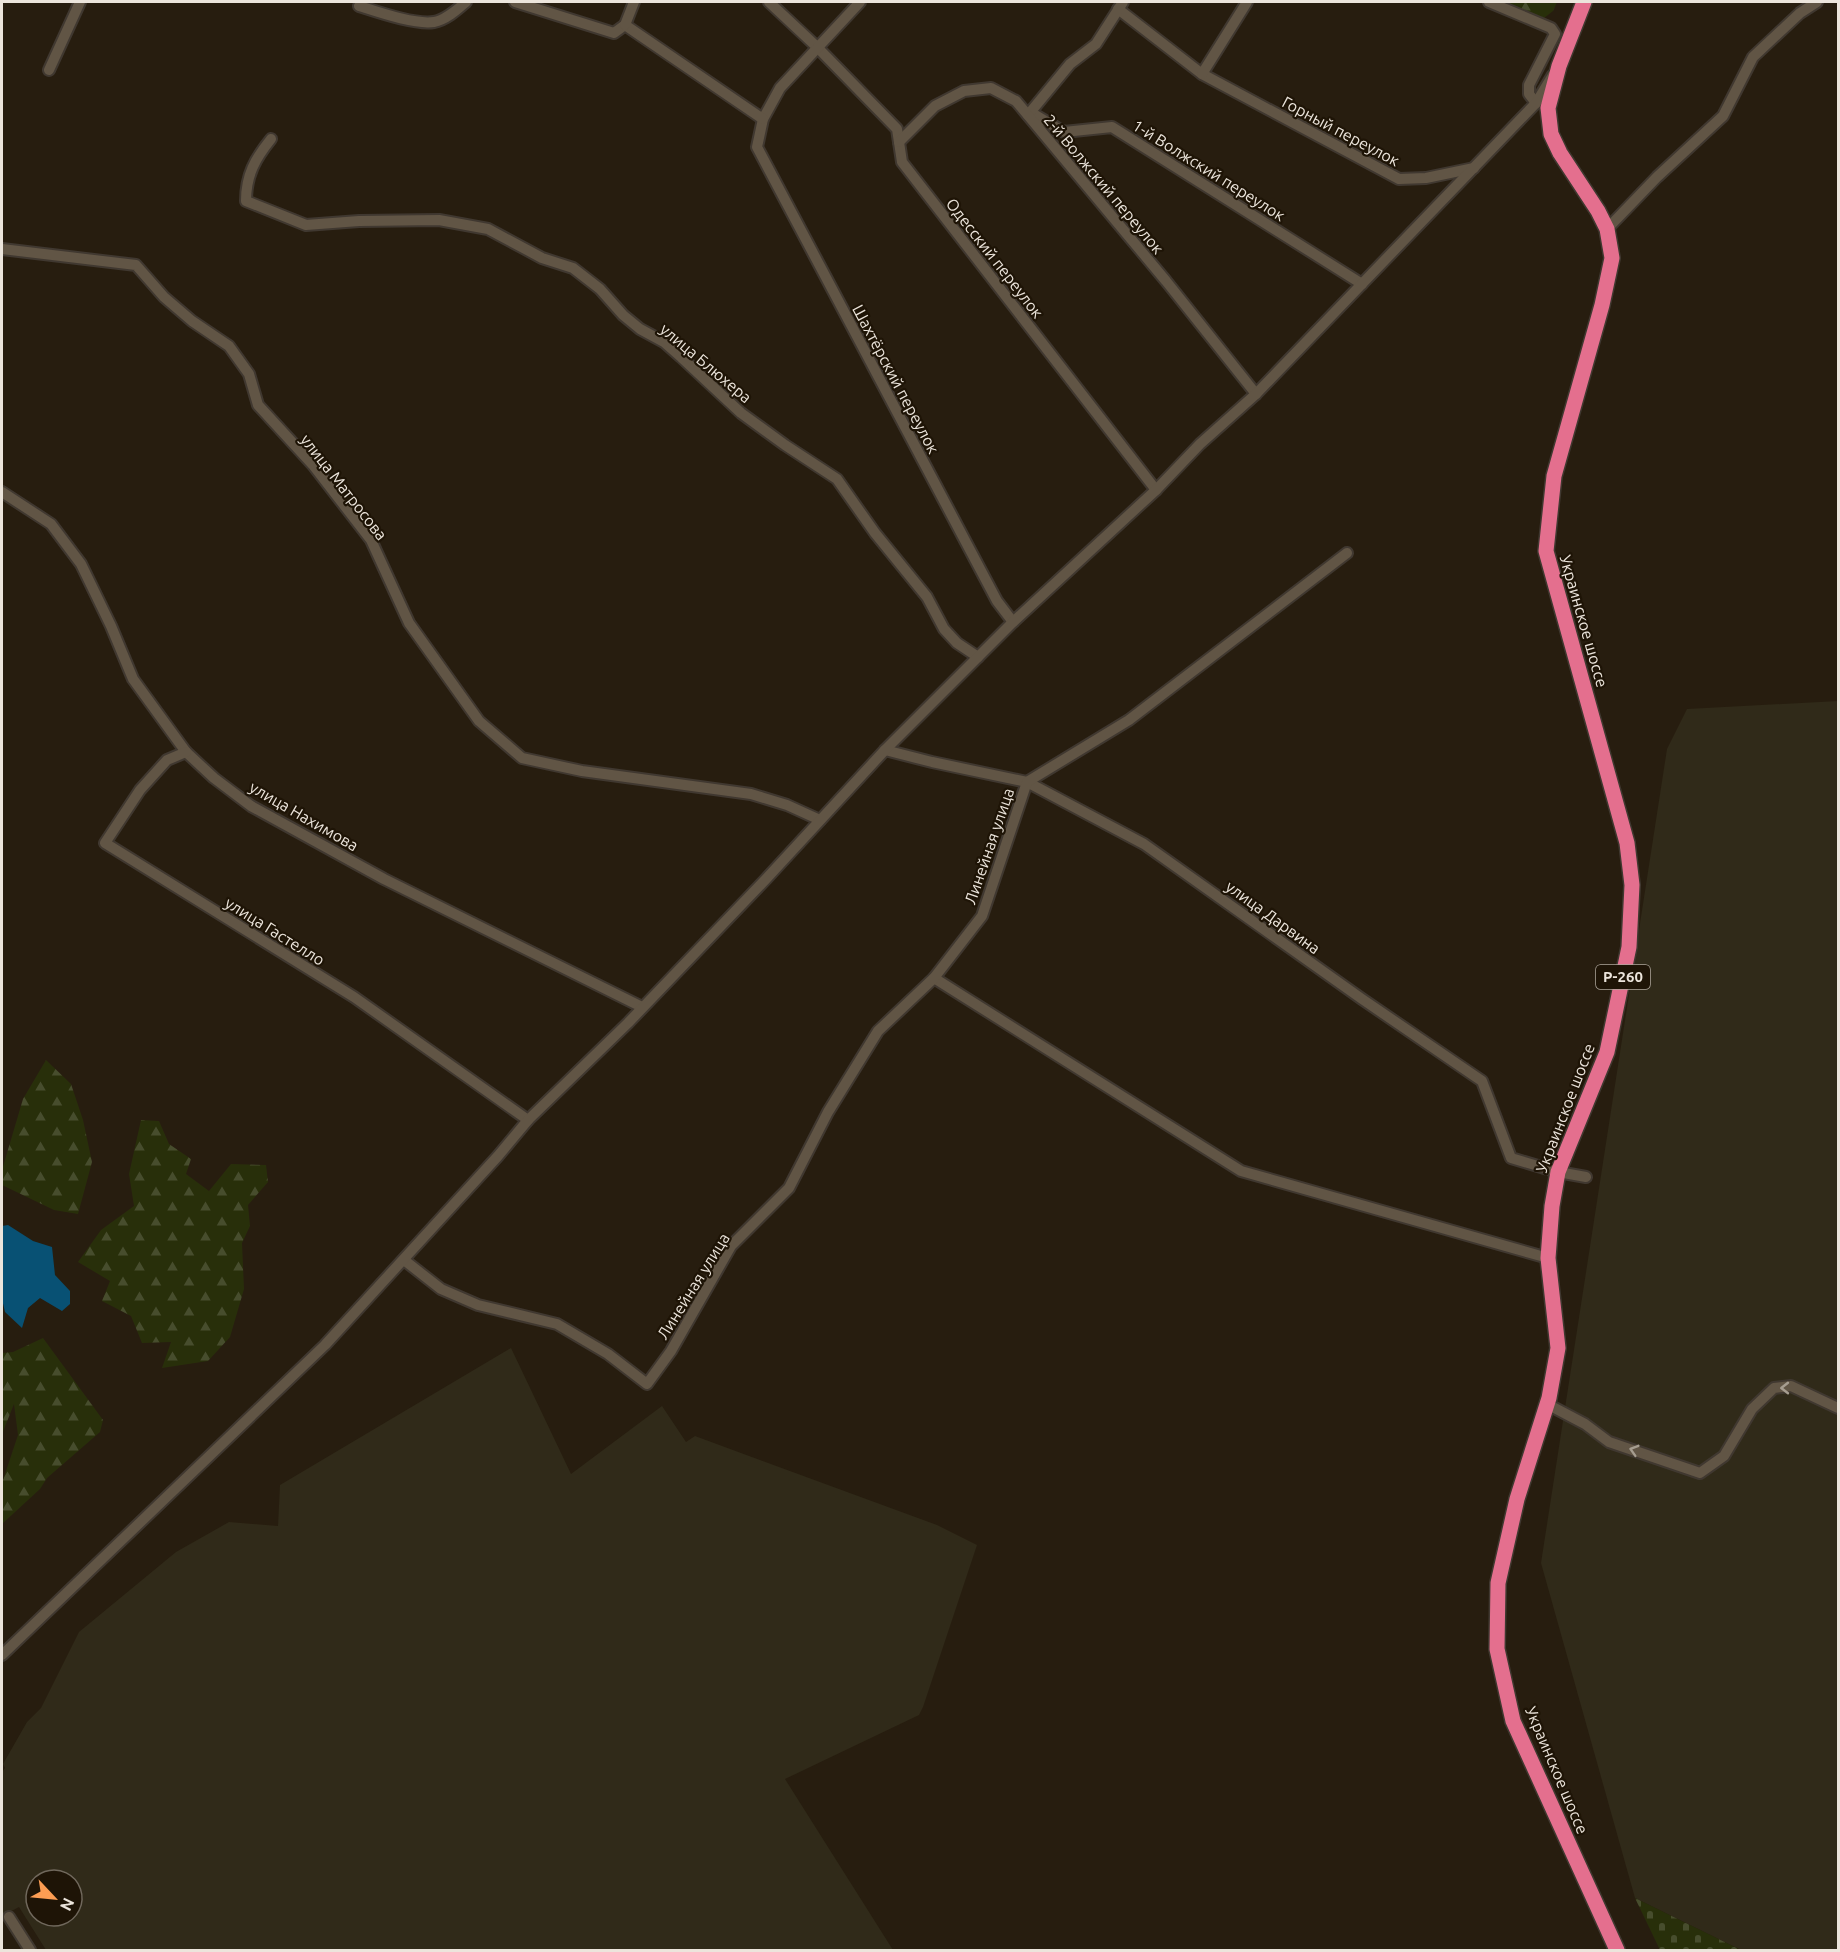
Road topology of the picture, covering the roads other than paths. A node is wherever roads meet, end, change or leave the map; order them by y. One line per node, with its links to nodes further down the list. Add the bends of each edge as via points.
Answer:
1 (80, 2): 16 (street)
2 (466, 2): 12 (street, via 436,22)
3 (515, 2): 13 (street, via 614,33)
4 (634, 2): 13 (street)
5 (769, 2): 14 (street, Одесский переулок)
6 (860, 2): 14 (street)
7 (1246, 2): 17 (street)
8 (1489, 2): 18 (street, via 1551,28 1555,34 1529,85 1529,94)
9 (1584, 2): 15 (highway, Украинское шоссе / Р-260)
10 (1817, 2): 24 (street, via 1753,57 1723,116)
11 (1121, 5): 17 (street, Горный переулок); 19 (street, via 1096,44 1070,64)
12 (359, 6)
13 (625, 25): 20 (street)
14 (817, 47): 20 (street, via 780,88); 22 (street, Одесский переулок, via 897,129)
15 (1559, 66): 18 (street); 24 (highway, Украинское шоссе / Р-260, via 1548,108 1551,134)
16 (49, 70)
17 (1202, 74): 23 (street, Горный переулок, via 1399,179)
18 (1536, 103): 23 (street)
19 (1030, 114): 22 (street, 2-й Волжский переулок, via 1016,101 991,88 964,91 935,106); 26 (street, 1-й Волжский переулок, via 1064,132 1112,127); 27 (street, 2-й Волжский переулок)
20 (763, 119): 31 (street, Шахтёрский переулок, via 757,147 997,601)
21 (271, 139): 32 (street, улица Блюхера, via 256,157 246,185 246,201 306,225 439,220 488,229 542,258 573,268 600,289 623,315 664,342 741,413 837,479 927,597 944,629 957,644)
22 (899, 142): 28 (street, Одесский переулок, via 902,162)
23 (1474, 168): 26 (street)
24 (1607, 229): 40 (highway, Украинское шоссе / Р-260, via 1612,258 1554,476 1546,551 1627,843 1632,885 1629,948 1607,1053)
25 (2, 249): 36 (street, улица Матросова, via 136,265 164,297 228,346 249,374 258,405 313,465 371,540 409,623 479,721 522,758 582,771 751,794)
26 (1362, 284): 27 (street)
27 (1256, 394): 28 (street)
28 (1156, 490): 31 (street)
29 (2, 492): 34 (street, улица Нахимова, via 51,524 81,564 133,679)
30 (1347, 553): 35 (street, Линейная улица, via 1129,720)
31 (1013, 622): 32 (street)
32 (978, 657): 33 (street)
33 (885, 750): 35 (street, улица Дарвина); 36 (street)
34 (186, 752): 38 (street, улица Нахимова, via 252,806 384,879); 39 (street, улица Гастелло, via 167,760 140,790 105,843 354,997)
35 (1027, 782): 37 (street, Линейная улица, via 982,916); 40 (street, улица Дарвина, via 1144,844 1482,1080 1511,1158)
36 (820, 820): 38 (street)
37 (934, 978): 42 (street, via 1241,1171); 43 (street, Линейная улица, via 878,1031 828,1112 789,1188 731,1246 648,1384 608,1354 557,1324 478,1305 441,1289)
38 (642, 1008): 39 (street)
39 (528, 1120): 43 (street)
40 (1558, 1172): 41 (street, улица Дарвина); 42 (highway, Украинское шоссе / Р-260)
41 (1586, 1177)
42 (1548, 1258): 44 (highway, Украинское шоссе / Р-260, via 1558,1348)
43 (404, 1260): 46 (street, via 326,1345)
44 (1547, 1404): 45 (street, one-way to 44, via 1791,1386 1774,1388 1752,1409 1724,1456 1700,1473 1609,1442); 49 (highway, Украинское шоссе / Р-260, via 1517,1499 1498,1583 1497,1649 1513,1721)
45 (1839, 1408)
46 (2, 1655)
47 (9, 1917): 48 (street)
48 (30, 1950)
49 (1617, 1950)

